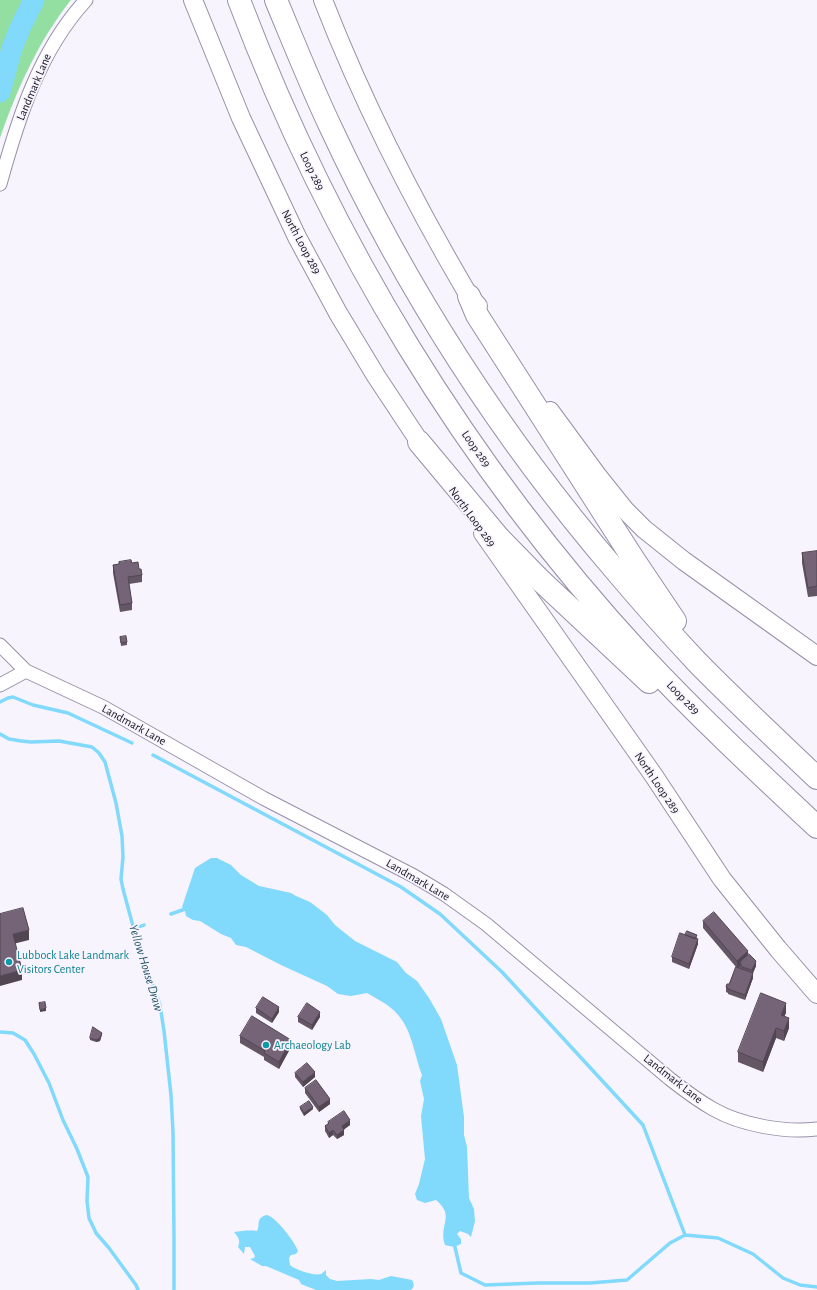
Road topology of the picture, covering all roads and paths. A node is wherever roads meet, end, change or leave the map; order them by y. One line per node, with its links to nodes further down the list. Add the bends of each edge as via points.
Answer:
1 (86, 0): 6 (street, Landmark Lane, via 54,42 36,76)
2 (193, 0): 8 (main road, North Loop 289, via 240,118 297,237 338,313)
3 (239, 0): 15 (highway, Loop 289, via 290,124 332,211 388,313 444,403 512,500 607,616 680,695)
4 (276, 0): 13 (highway, via 331,129 355,177 420,297 463,367 535,470 615,571)
5 (323, 0): 7 (main road, via 347,60 413,198)
6 (0, 184)
7 (469, 296): 10 (main road, via 545,404 625,510 684,561); 13 (highway, via 477,315 638,566 688,640)
8 (419, 442): 15 (highway, via 499,538 538,578 691,720); 17 (main road, North Loop 289, via 654,776 722,879)
9 (0, 646): 11 (street, Landmark Lane)
10 (817, 656)
11 (26, 671): 12 (street); 18 (street, Landmark Lane, via 103,707 263,798 444,894 486,924 670,1079 714,1110 738,1120 769,1128)
12 (0, 685)
13 (744, 709): 14 (highway)
14 (817, 778)
15 (784, 796): 16 (highway, Loop 289)
16 (817, 827)
17 (817, 994)
18 (817, 1129)

